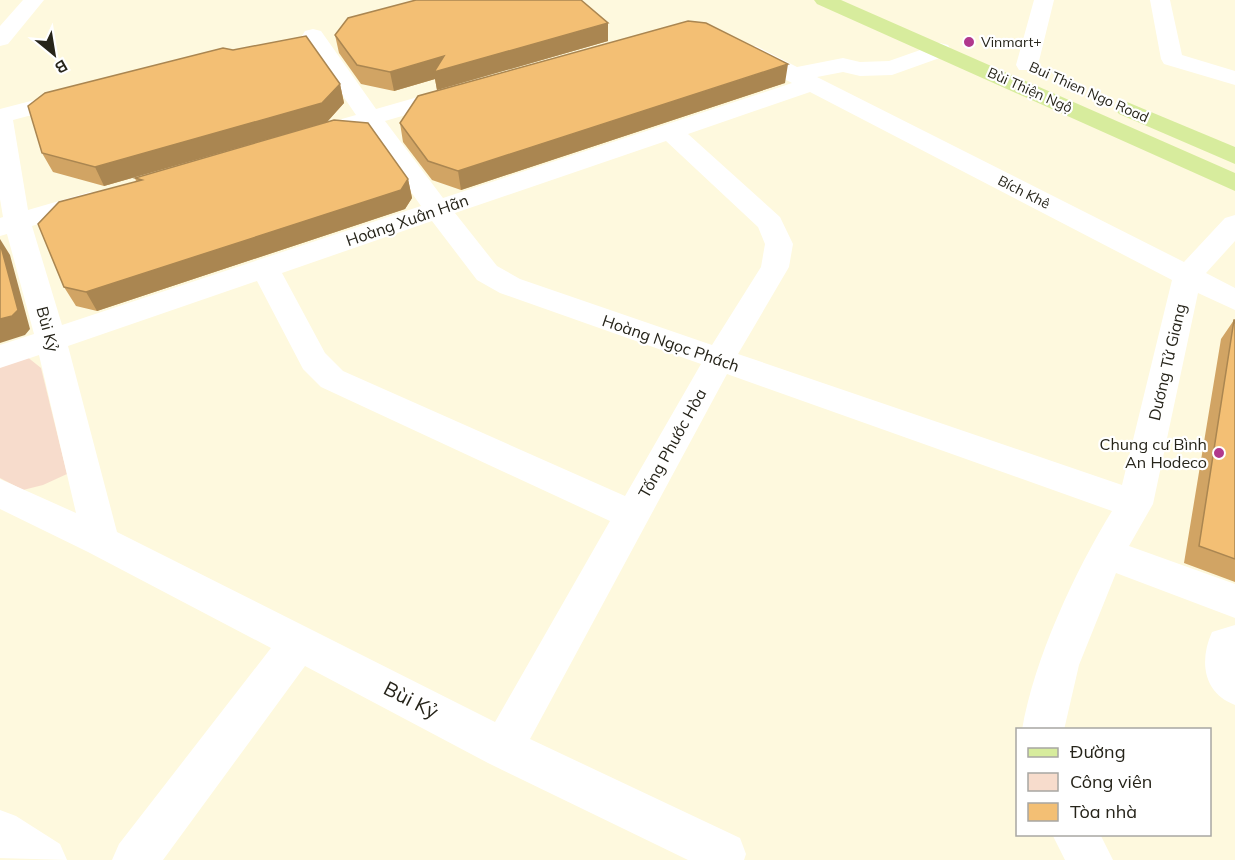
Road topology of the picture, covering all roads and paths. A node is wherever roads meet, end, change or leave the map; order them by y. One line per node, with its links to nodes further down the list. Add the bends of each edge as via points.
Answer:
1 (34, 0): 8 (street)
2 (824, 0): 6 (main road, Bùi Thiện Ngộ)
3 (877, 0): 6 (main road)
4 (1044, 0): 11 (street)
5 (1160, 0): 13 (street, via 1172,58)
6 (941, 33): 14 (street, Hoàng Xuân Hãn, via 892,68 843,65); 23 (main road, Bùi Thiện Ngộ)
7 (313, 36): 19 (street, Hoàng Ngọc Phách)
8 (0, 39)
9 (724, 39): 14 (street, Bích Khê)
10 (1005, 56): 11 (main road, Bui Thien Ngo Road)
11 (1027, 65): 12 (main road, Bui Thien Ngo Road)
12 (1049, 75)
13 (1235, 78)
14 (804, 79): 20 (street, Hoàng Xuân Hãn); 29 (street, Bích Khê)
15 (473, 89): 19 (street)
16 (93, 92): 18 (street)
17 (1104, 99): 22 (main road, Bui Thien Ngo Road)
18 (0, 116): 27 (street, Bùi Kỷ)
19 (370, 118): 21 (street); 25 (street, Hoàng Ngọc Phách)
20 (671, 132): 25 (street, Hoàng Xuân Hãn); 33 (street, Tống Phước Hòa, via 770,223 779,244 775,267)
21 (290, 141)
22 (1235, 156)
23 (1235, 183)
24 (108, 195): 27 (street)
25 (437, 210): 28 (street, Hoàng Xuân Hãn); 33 (street, Hoàng Ngọc Phách, via 487,273 510,286)
26 (1235, 224): 29 (street)
27 (9, 225): 31 (street, Bùi Kỷ)
28 (265, 268): 31 (street, Hoàng Xuân Hãn); 36 (street, via 314,361 332,379)
29 (1187, 276): 30 (street, Bích Khê); 35 (street, Dương Tử Giang)
30 (1235, 300)
31 (51, 340): 32 (street, Hoàng Xuân Hãn); 37 (street, Bùi Kỷ)
32 (0, 357)
33 (719, 360): 35 (street, Hoàng Ngọc Phách); 36 (street, Tống Phước Hòa)
34 (0, 493): 37 (street, Bùi Kỷ)
35 (1136, 504): 38 (street, Dương Tử Giang)
36 (632, 515): 44 (street, Tống Phước Hòa)
37 (101, 541): 40 (street, Bùi Kỷ)
38 (1106, 554): 39 (street); 43 (street, Dương Tử Giang, via 1060,666)
39 (1235, 601)
40 (299, 642): 44 (street, Bùi Kỷ); 49 (street)
41 (1235, 643): 42 (street, via 1226,645 1222,652)
42 (1235, 686)
43 (1042, 728)
44 (503, 748): 47 (street, Bùi Kỷ)
45 (0, 832): 48 (street)
46 (1075, 836): 50 (street)
47 (724, 854)
48 (44, 860)
49 (135, 860)
50 (1090, 860)

